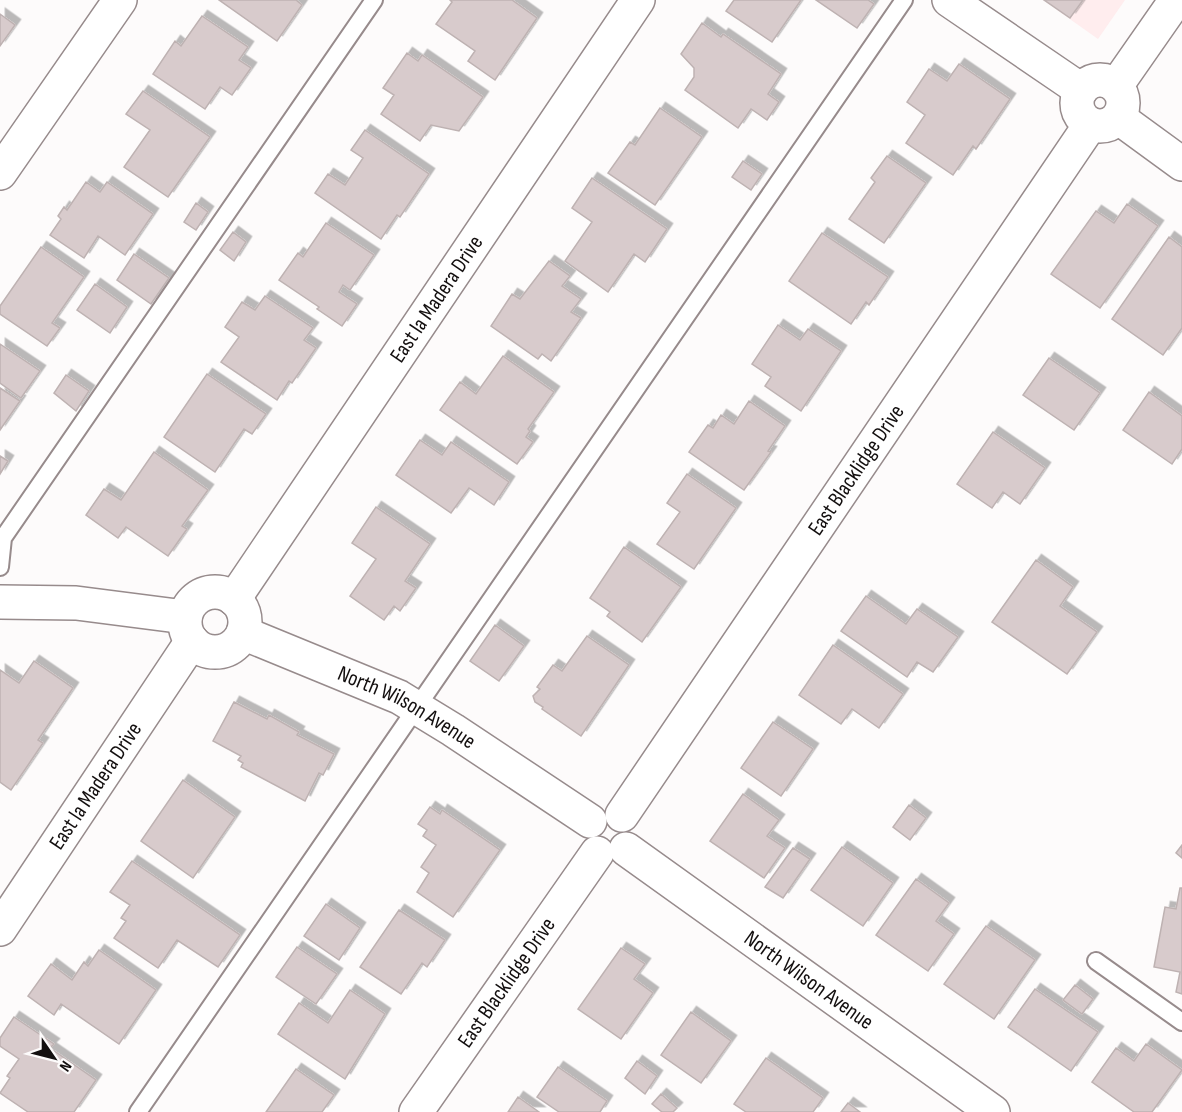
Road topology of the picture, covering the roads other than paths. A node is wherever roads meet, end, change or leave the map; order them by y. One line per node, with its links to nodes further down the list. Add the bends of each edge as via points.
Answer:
1 (120, 0): 11 (street)
2 (374, 0): 12 (lane, via 3,538)
3 (638, 0): 13 (street, East la Madera Drive)
4 (904, 0): 17 (lane)
5 (949, 0): 8 (street)
6 (1176, 0): 7 (street)
7 (1116, 86): 8 (street, via 1100,80); 9 (street, via 1124,104)
8 (1081, 90): 9 (street, via 1077,98 1079,114)
9 (1105, 121): 10 (street); 18 (street, East Blacklidge Drive)
10 (1182, 164)
11 (0, 173)
12 (0, 567)
13 (234, 599): 15 (street, via 221,592 195,599 188,607); 16 (street, via 245,617)
14 (0, 602): 15 (street, via 76,603)
15 (189, 629): 16 (street, via 205,650 215,652 234,645); 21 (street, East la Madera Drive)
16 (243, 633): 17 (street, North Wilson Avenue, via 399,697)
17 (416, 708): 19 (street, North Wilson Avenue); 24 (lane)
18 (622, 815): 19 (street, via 605,811); 20 (street, via 631,825 631,840)
19 (590, 822): 20 (street, via 586,831 589,845)
20 (611, 851): 25 (street, East Blacklidge Drive); 26 (street, North Wilson Avenue)
21 (0, 929)
22 (1096, 962): 23 (lane)
23 (1182, 1022)
24 (138, 1112)
25 (416, 1112)
26 (993, 1112)

